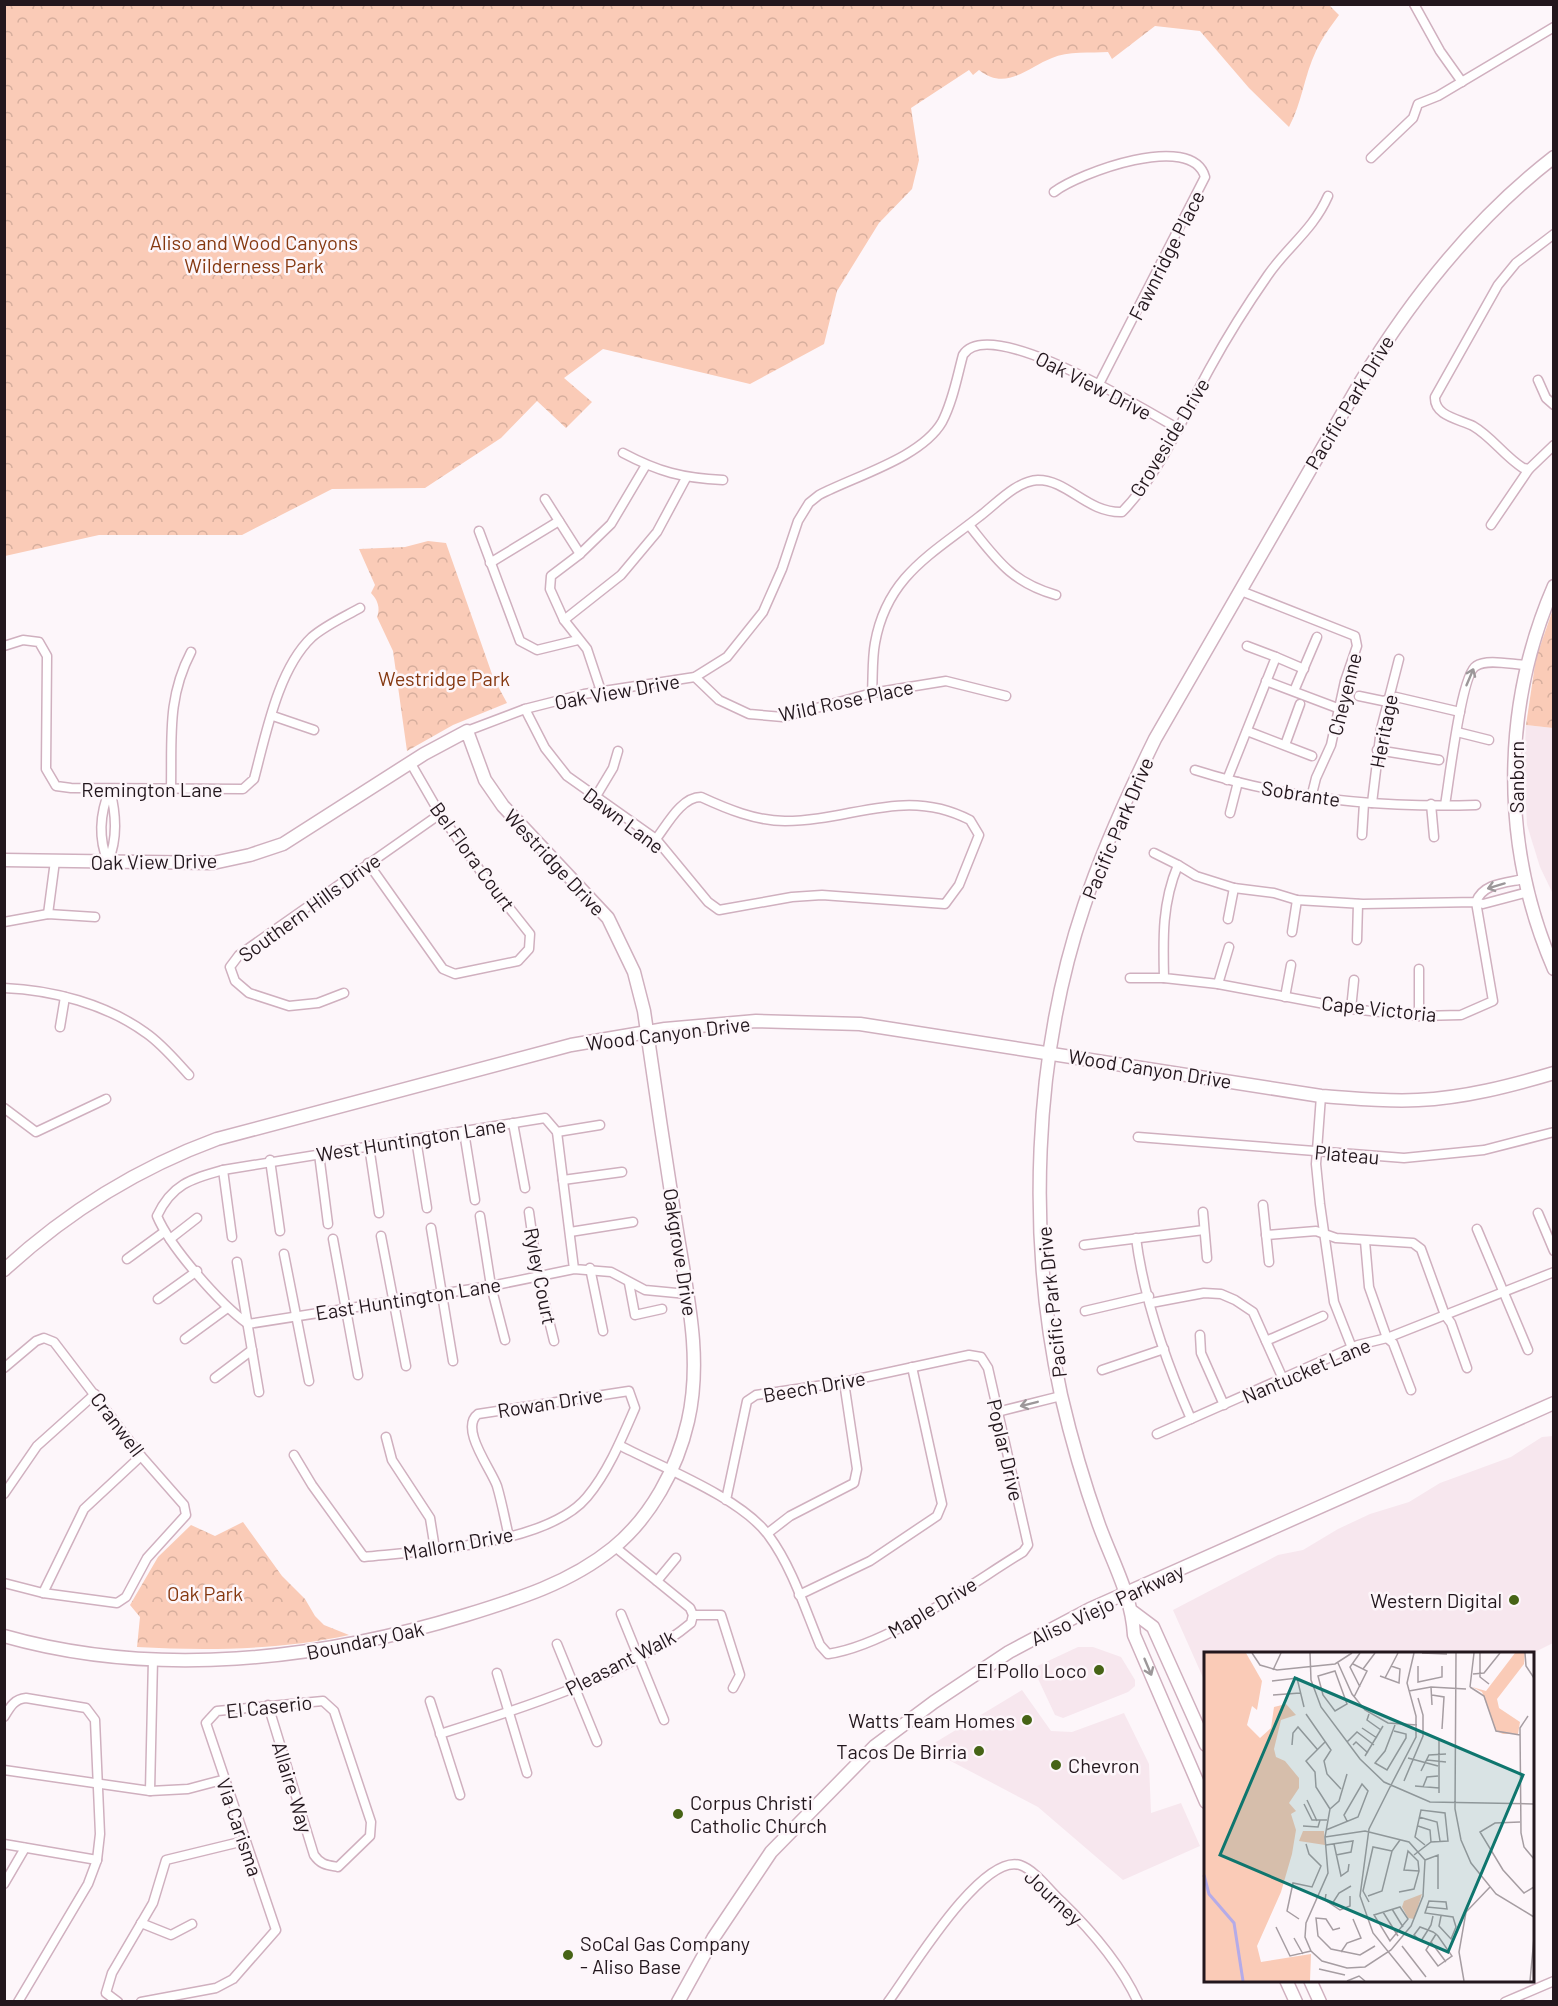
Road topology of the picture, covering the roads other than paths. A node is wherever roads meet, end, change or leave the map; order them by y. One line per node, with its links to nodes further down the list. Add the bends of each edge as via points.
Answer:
1 (1414, 4): 3 (street)
2 (1554, 27): 3 (street)
3 (1462, 82): 5 (street, via 1418,104 1413,118)
4 (1554, 157): 27 (main road, Pacific Park Drive, via 1472,231 1402,317 1324,443)
5 (1371, 158)
6 (1054, 192): 10 (street, Fawnridge Place, via 1066,182 1141,158 1185,159 1203,169 1205,177)
7 (1328, 196): 12 (street, Groveside Drive, via 1318,217 1269,274 1248,306)
8 (1554, 234): 16 (street, via 1516,263 1498,285 1435,397 1442,413 1475,428 1513,462)
9 (1538, 380): 11 (street)
10 (1098, 386): 12 (street, Oak View Drive); 40 (street, Oak View Drive, via 1058,363 1018,349 976,343 968,348 937,429 906,454 830,489 809,503 762,612 727,657)
11 (1554, 405)
12 (1179, 429): 21 (street, Groveside Drive, via 1122,512 1105,512 1051,482 1036,480 1018,487)
13 (1554, 445): 16 (street)
14 (623, 453): 15 (street)
15 (646, 465): 17 (street); 24 (street, via 611,524)
16 (1529, 470): 22 (street)
17 (686, 478): 18 (street); 30 (street, via 657,532 621,575)
18 (723, 480)
19 (545, 499): 20 (street)
20 (559, 521): 24 (street); 25 (street)
21 (969, 525): 28 (street, via 1006,571 1035,589); 44 (street, Groveside Drive, via 919,562 891,596 874,644)
22 (1491, 525)
23 (479, 531): 25 (street)
24 (580, 554): 30 (street, via 551,576 550,589)
25 (490, 563): 32 (street, via 520,641 537,650)
26 (1554, 586): 38 (main road, Sanborn, via 1539,620)
27 (1241, 591): 50 (street, Cheyenne, via 1355,636 1357,646); 116 (main road, Pacific Park Drive, via 1155,740 1113,828 1083,908)
28 (1056, 595)
29 (360, 608): 52 (street, Remington Lane, via 312,637 293,660)
30 (564, 620): 32 (street)
31 (1317, 637): 39 (street)
32 (578, 640): 42 (street, via 587,649)
33 (4, 646): 68 (street, Remington Lane, via 23,640 39,642 47,656 46,769 56,786)
34 (1247, 646): 36 (street)
35 (190, 652): 67 (street, via 178,677 172,709)
36 (1276, 657): 39 (street); 41 (street)
37 (1399, 659): 47 (street, Heritage)
38 (1527, 665): 51 (street, one-way to 38, via 1470,673 1476,665); 88 (main road, Sanborn, via 1516,721 1514,759 1515,813)
39 (1304, 669): 43 (street)
40 (695, 677): 42 (street, Oak View Drive); 44 (street, Wild Rose Place, via 719,700 749,714 783,717)
41 (1266, 681): 43 (street); 55 (street)
42 (601, 691): 49 (street, Oak View Drive)
43 (1294, 691): 50 (street)
44 (872, 693): 45 (street, Wild Rose Place, via 946,681)
45 (1006, 696)
46 (1359, 696): 47 (street, via 1383,701)
47 (1389, 698): 51 (street); 59 (street, Heritage)
48 (1300, 704): 58 (street)
49 (525, 709): 54 (street, Oak View Drive); 69 (street, Dawn Lane, via 556,764)
50 (1340, 709): 70 (street, Cheyenne)
51 (1460, 712): 56 (street)
52 (273, 717): 53 (street); 67 (street, Remington Lane, via 254,779 243,789)
53 (314, 730)
54 (467, 731): 63 (main road, Oak View Drive); 115 (main road, Westridge Drive, via 484,780 503,806 608,918 634,972)
55 (1247, 731): 58 (street); 65 (street)
56 (1456, 732): 57 (street); 73 (street)
57 (1489, 740)
58 (1285, 745): 61 (street)
59 (1377, 750): 62 (street); 71 (street, Heritage)
60 (618, 751): 69 (street)
61 (1312, 756)
62 (1439, 760)
63 (410, 762): 76 (street, Bel Flora Court); 85 (main road, Oak View Drive, via 283,844 250,855 213,863)
64 (1195, 770): 65 (street, Sobrante)
65 (1227, 780): 66 (street, Sobrante)
66 (1238, 783): 70 (street, Sobrante); 75 (street, Sobrante)
67 (171, 788): 68 (street, Remington Lane)
68 (110, 789): 77 (street, via 102,807); 78 (street)
69 (595, 798): 81 (street, Dawn Lane)
70 (1311, 798): 71 (street, Sobrante)
71 (1368, 803): 72 (street, Sobrante); 79 (street, Sobrante)
72 (1431, 804): 73 (street, Sobrante); 80 (street)
73 (1445, 805): 74 (street, Sobrante)
74 (1476, 805)
75 (1230, 813)
76 (440, 814): 86 (street, Southern Hills Drive); 86 (street, Bel Flora Court, via 530,934 529,949 518,960 454,974 443,969)
77 (102, 819): 78 (street); 85 (street, via 101,845)
78 (115, 819): 85 (street, via 115,846)
79 (1362, 835)
80 (1434, 837)
81 (656, 839): 81 (street, Dawn Lane, via 693,797 750,816 783,821 905,803 960,815 970,820 979,835 952,898 945,903 822,896 792,897 719,910)
82 (1154, 853): 87 (street)
83 (4, 860): 84 (main road, Oak View Drive)
84 (55, 861): 85 (main road, Oak View Drive); 94 (street)
85 (108, 862)
86 (368, 862): 109 (street, Southern Hills Drive, via 239,955 230,967 235,981 249,993 289,1006 318,1003)
87 (1178, 865): 89 (street, via 1196,876); 105 (street, via 1167,890)
88 (1524, 879): 90 (main road, Sanborn); 92 (street, one-way to 92, via 1492,885 1479,894)
89 (1234, 888): 91 (street); 96 (street)
90 (1528, 892): 92 (street, via 1483,904); 103 (main road, Sanborn)
91 (1297, 900): 93 (street); 98 (street)
92 (1476, 902): 93 (street); 113 (street, Cape Victoria, via 1493,1001 1461,1015)
93 (1358, 904): 99 (street)
94 (48, 914): 95 (street); 97 (street)
95 (95, 917)
96 (1228, 919)
97 (4, 922)
98 (1292, 932)
99 (1358, 940)
100 (1229, 947): 107 (street)
101 (1291, 965): 111 (street)
102 (1419, 969): 113 (street)
103 (1554, 969)
104 (1130, 978): 105 (street, Cape Victoria)
105 (1164, 978): 107 (street, Cape Victoria)
106 (1354, 980): 112 (street)
107 (1218, 984): 111 (street, Cape Victoria)
108 (4, 988): 110 (street)
109 (344, 993)
110 (65, 997): 114 (street); 118 (street, via 96,1006 146,1033)
111 (1285, 997): 112 (street, Cape Victoria)
112 (1351, 1009): 113 (street, Cape Victoria)
113 (1419, 1016)
114 (60, 1027)
115 (647, 1031): 116 (main road, Wood Canyon Drive, via 756,1021 860,1024); 170 (main road, Wood Canyon Drive, via 571,1045 184,1151 139,1172 56,1225); 178 (main road, Oakgrove Drive)
116 (1049, 1053): 119 (main road, Wood Canyon Drive); 217 (main road, Pacific Park Drive, via 1041,1214 1050,1330)
117 (1554, 1073): 119 (main road, Wood Canyon Drive, via 1499,1089 1419,1100)
118 (189, 1075)
119 (1321, 1096): 130 (street)
120 (106, 1100): 121 (street, via 36,1132)
121 (4, 1108)
122 (513, 1123): 124 (street, West Huntington Lane); 125 (street, West Huntington Lane, via 545,1118); 136 (street)
123 (600, 1125): 125 (street)
124 (464, 1132): 128 (street, West Huntington Lane); 137 (street)
125 (557, 1132): 135 (street)
126 (1554, 1132): 130 (street, Plateau, via 1484,1150 1431,1157 1369,1158)
127 (1138, 1137): 130 (street, Plateau)
128 (416, 1139): 129 (street, West Huntington Lane); 139 (street)
129 (369, 1146): 131 (street, West Huntington Lane); 142 (street)
130 (1317, 1151): 154 (street)
131 (319, 1154): 132 (street, West Huntington Lane); 147 (street)
132 (270, 1160): 133 (street, West Huntington Lane); 151 (street)
133 (223, 1170): 155 (street, West Huntington Lane, via 187,1181 165,1199 157,1216); 157 (street)
134 (622, 1172): 135 (street)
135 (563, 1180): 152 (street)
136 (525, 1188)
137 (474, 1200)
138 (1263, 1205): 153 (street)
139 (427, 1208)
140 (529, 1212): 173 (street, Ryley Court)
141 (1203, 1212): 150 (street)
142 (379, 1213)
143 (1538, 1213): 162 (street)
144 (480, 1215): 175 (street)
145 (196, 1218): 155 (street)
146 (633, 1222): 152 (street)
147 (328, 1224)
148 (431, 1228): 177 (street)
149 (1477, 1229): 176 (street)
150 (1204, 1230): 158 (street); 164 (street)
151 (280, 1231)
152 (570, 1232): 169 (street)
153 (1266, 1235): 154 (street, via 1316,1231); 167 (street)
154 (1326, 1235): 160 (street); 197 (street, via 1334,1302)
155 (167, 1236): 165 (street); 171 (street)
156 (381, 1236): 181 (street)
157 (232, 1237)
158 (1136, 1238): 161 (street); 180 (street, via 1140,1272)
159 (333, 1239): 182 (street)
160 (1365, 1241): 187 (street, via 1413,1243 1421,1249); 192 (street, via 1369,1287)
161 (1084, 1245)
162 (1554, 1251)
163 (284, 1254): 186 (street)
164 (1207, 1258)
165 (127, 1259)
166 (237, 1262): 189 (street)
167 (1269, 1262)
168 (590, 1268): 169 (street, East Huntington Lane); 174 (street, East Huntington Lane, via 611,1272); 190 (street)
169 (574, 1269): 173 (street, East Huntington Lane)
170 (4, 1270)
171 (196, 1271): 179 (street); 183 (street)
172 (1554, 1272): 176 (street, Nantucket Lane)
173 (538, 1276): 175 (street, East Huntington Lane); 195 (street, Ryley Court)
174 (628, 1283): 178 (street, East Huntington Lane, via 645,1290); 184 (street, via 635,1315)
175 (491, 1286): 177 (street, East Huntington Lane); 194 (street)
176 (1503, 1291): 187 (street, Nantucket Lane); 200 (street)
177 (441, 1293): 181 (street, East Huntington Lane); 202 (street)
178 (687, 1294): 227 (main road, Oakgrove Drive, via 694,1341 694,1394)
179 (158, 1299)
180 (1150, 1299): 185 (street); 196 (street, via 1221,1294 1253,1311); 198 (street)
181 (394, 1301): 182 (street, East Huntington Lane); 203 (street)
182 (346, 1308): 186 (street, East Huntington Lane); 208 (street)
183 (226, 1309): 189 (street); 193 (street)
184 (662, 1310)
185 (1085, 1311)
186 (296, 1315): 189 (street, East Huntington Lane); 211 (street)
187 (1445, 1315): 192 (street, Nantucket Lane); 206 (street)
188 (1323, 1316): 196 (street)
189 (248, 1324): 199 (street)
190 (603, 1332)
191 (1200, 1335): 219 (street, Nantucket Lane, via 1202,1353)
192 (1387, 1338): 197 (street, Nantucket Lane); 213 (street, Nantucket Lane, via 1393,1343)
193 (185, 1339)
194 (505, 1340)
195 (554, 1341)
196 (1266, 1341): 210 (street)
197 (1352, 1348): 210 (street, Nantucket Lane)
198 (1164, 1349): 207 (street); 221 (street)
199 (252, 1350): 209 (street); 214 (street)
200 (1528, 1350)
201 (981, 1357): 205 (street, Beech Drive, via 969,1355); 220 (street, Poplar Drive, via 988,1368)
202 (453, 1361)
203 (406, 1366)
204 (4, 1368): 215 (street, Cranwell, via 44,1338 54,1342)
205 (912, 1368): 212 (street, Beech Drive); 240 (street, via 942,1504 937,1516 870,1561)
206 (1467, 1368)
207 (1102, 1370)
208 (357, 1374)
209 (215, 1378)
210 (1283, 1379): 219 (street, Nantucket Lane)
211 (309, 1381)
212 (844, 1382): 229 (street, Beech Drive, via 756,1395 747,1401); 230 (street, via 857,1469 855,1483 790,1516)
213 (1411, 1390)
214 (259, 1392)
215 (95, 1394): 226 (street, Cranwell); 228 (street, via 37,1446)
216 (632, 1395): 224 (street, Mallorn Drive, via 635,1408); 231 (street, Rowan Drive, via 623,1390 478,1414 471,1423 480,1455 496,1483)
217 (1062, 1396): 220 (street, one-way to 220); 239 (main road, Pacific Park Drive, via 1098,1523)
218 (1554, 1403): 239 (main road, Aliso Viejo Parkway)
219 (1224, 1405): 221 (street, Nantucket Lane)
220 (997, 1412): 232 (street, Poplar Drive)
221 (1191, 1419): 222 (street, Nantucket Lane)
222 (1157, 1434)
223 (386, 1437): 234 (street, via 392,1460 430,1518)
224 (619, 1445): 227 (street); 231 (street, Mallorn Drive, via 587,1497 570,1513)
225 (294, 1455): 234 (street, Mallorn Drive, via 364,1557)
226 (141, 1456): 238 (street, via 84,1509); 238 (street, Cranwell, via 184,1505 186,1515 147,1558 126,1597 117,1603)
227 (671, 1472): 229 (street); 233 (main road, Boundary Oak)
228 (4, 1494)
229 (726, 1500): 230 (street)
230 (768, 1533): 240 (street)
231 (509, 1537): 234 (street, Mallorn Drive)
232 (1028, 1545): 240 (street, Maple Drive, via 1023,1552 891,1633 828,1654 820,1645)
233 (615, 1547): 236 (street, Pleasant Walk); 247 (main road, Boundary Oak, via 541,1591 385,1638 246,1659)
234 (435, 1549)
235 (676, 1558): 236 (street)
236 (657, 1581): 243 (street, Pleasant Walk, via 690,1608)
237 (4, 1582): 238 (street)
238 (43, 1593)
239 (1126, 1594): 241 (main road, Pacific Park Drive); 281 (main road, Aliso Viejo Parkway, via 1009,1652 875,1746 771,1852 714,1937)
240 (799, 1595)
241 (1133, 1612): 258 (main road, Pacific Park Drive, via 1153,1627); 263 (main road, Pacific Park Drive, one-way to 263, via 1134,1635)
242 (621, 1614): 246 (street)
243 (693, 1615): 246 (street, Pleasant Walk, via 691,1623 680,1632); 250 (street, via 721,1615 740,1675)
244 (4, 1636): 247 (main road, Boundary Oak, via 81,1652)
245 (558, 1644): 249 (street)
246 (639, 1657): 249 (street, Pleasant Walk); 255 (street)
247 (153, 1659): 265 (street)
248 (497, 1673): 253 (street)
249 (575, 1686): 253 (street, Pleasant Walk); 259 (street)
250 (733, 1688)
251 (430, 1701): 257 (street)
252 (268, 1706): 256 (street, El Caserio, via 217,1711); 271 (street, Allaire Way, via 314,1855); 271 (street, El Caserio, via 323,1701 334,1711 371,1822 370,1836 338,1867)
253 (510, 1712): 257 (street, Pleasant Walk); 261 (street)
254 (4, 1717): 264 (street, via 18,1698 92,1712)
255 (664, 1720)
256 (206, 1723): 262 (street, Via Carisma)
257 (440, 1734): 266 (street)
258 (1204, 1741)
259 (597, 1742)
260 (4, 1770): 264 (street)
261 (527, 1773)
262 (222, 1780): 265 (street, via 188,1789); 267 (street, Via Carisma)
263 (1201, 1782)
264 (99, 1786): 265 (street); 270 (street)
265 (150, 1791)
266 (460, 1795)
267 (244, 1841): 273 (street, via 166,1860 153,1903); 280 (street, Via Carisma, via 276,1930 233,1979 216,1988)
268 (4, 1844): 269 (street)
269 (26, 1848): 270 (street); 272 (street)
270 (97, 1860): 278 (street, via 88,1884)
271 (324, 1865)
272 (4, 1884)
273 (141, 1923): 274 (street, via 171,1935); 279 (street, via 112,1973 106,1993)
274 (192, 1924)
275 (1554, 1981): 286 (street)
276 (1287, 1982): 284 (main road)
277 (1311, 1982): 285 (main road)
278 (18, 2001)
279 (118, 2001)
280 (141, 2001)
281 (678, 2001)
282 (888, 2001): 283 (street, Journey, via 946,1920 984,1879 1009,1864 1030,1871 1080,1919 1108,1952)
283 (1138, 2001)
284 (1296, 2001)
285 (1320, 2001)
286 (1505, 2001)

